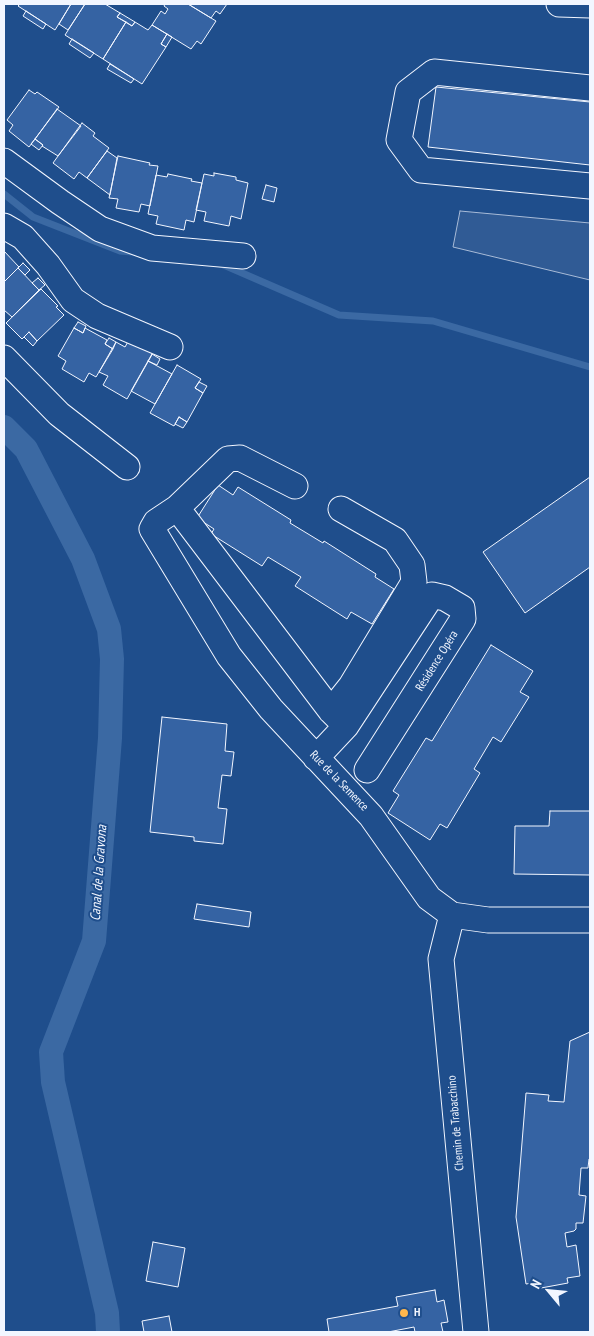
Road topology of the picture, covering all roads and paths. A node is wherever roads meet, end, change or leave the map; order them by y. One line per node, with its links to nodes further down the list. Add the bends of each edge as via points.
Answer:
1 (559, 4): 2 (street)
2 (590, 5)
3 (590, 88): 5 (street, via 434,72 408,92 399,140 421,170)
4 (4, 161): 7 (street, via 100,229 152,248)
5 (590, 186)
6 (4, 226): 8 (street, via 23,237 73,300 97,316)
7 (244, 256)
8 (170, 347)
9 (4, 358): 10 (street, via 59,414)
10 (127, 467)
11 (295, 486): 12 (street, via 240,458 228,459)
12 (177, 508): 14 (street); 15 (street, Rue de la Semence, via 156,522 152,529 229,656)
13 (340, 508): 14 (street, Résidence Opéra, via 395,540 412,565 414,582 351,686)
14 (339, 719): 15 (street, Résidence Opéra); 16 (street, Résidence Opéra, via 432,595 446,598 462,608 464,618)
15 (316, 758): 17 (street, Rue de la Semence, via 372,816 429,898)
16 (367, 770)
17 (452, 915): 18 (street, Rue de la Semence, via 488,920); 19 (street, Chemin de Trabacchino, via 441,959)
18 (590, 920)
19 (476, 1332)

